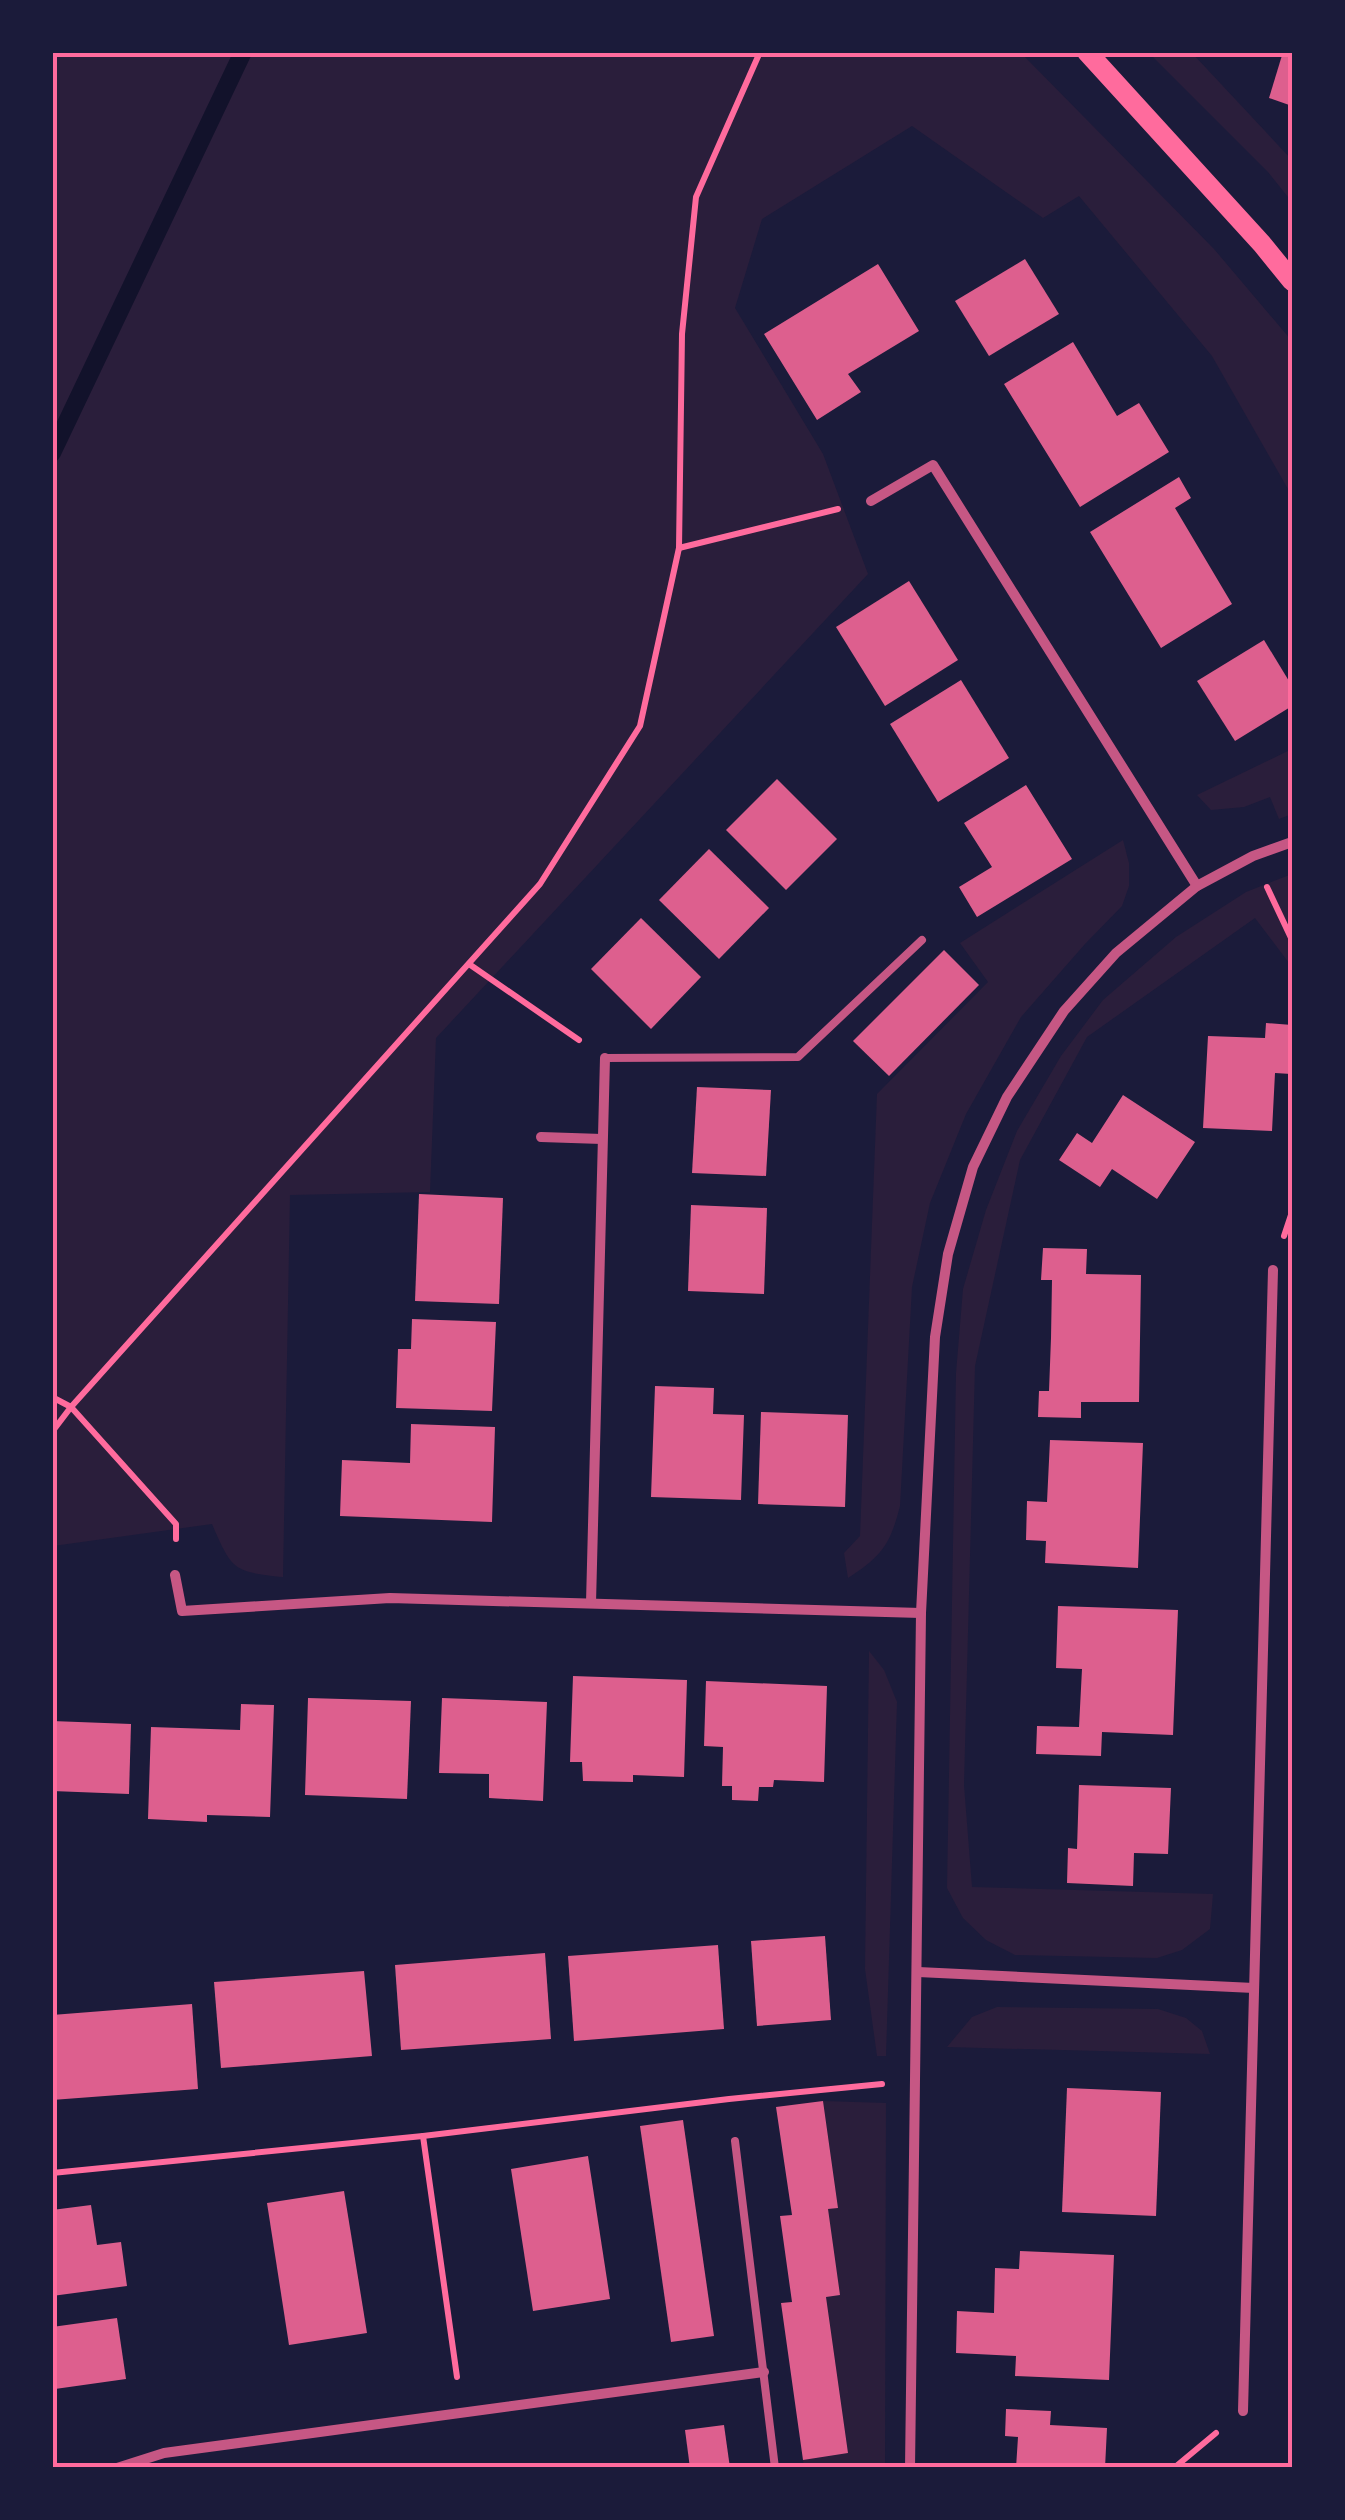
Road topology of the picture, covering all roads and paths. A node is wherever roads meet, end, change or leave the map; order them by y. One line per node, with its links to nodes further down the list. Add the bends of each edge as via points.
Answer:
1 (760, 52): 5 (path, via 696,196 682,334)
2 (1086, 52): 3 (main road)
3 (1292, 281)
4 (871, 500): 5 (path); 8 (street, via 933,465)
5 (679, 548): 11 (path, via 640,726 540,884)
6 (1292, 842): 7 (street)
7 (1253, 856): 8 (street); 10 (path)
8 (1197, 886): 21 (street, via 1116,952 1064,1011 1006,1097 973,1167 948,1254 935,1338)
9 (922, 940): 12 (lane, via 798,1058)
10 (1292, 940)
11 (469, 964): 12 (path); 17 (path)
12 (604, 1058): 14 (street)
13 (541, 1138): 14 (street)
14 (602, 1140): 20 (street)
15 (1272, 1270): 23 (street)
16 (52, 1398): 17 (path)
17 (70, 1407): 18 (path); 19 (path, via 176,1524)
18 (52, 1432)
19 (175, 1574): 20 (street, via 182,1611 390,1598)
20 (591, 1603): 21 (street)
21 (921, 1613): 22 (street)
22 (918, 1972): 23 (street); 24 (street)
23 (1254, 1988): 29 (street)
24 (915, 2082): 25 (path); 33 (street)
25 (423, 2136): 27 (path); 30 (path)
26 (735, 2141): 28 (lane)
27 (52, 2173)
28 (764, 2372): 30 (street); 32 (lane)
29 (1242, 2412): 34 (path)
30 (462, 2413): 31 (street, via 164,2453)
31 (116, 2468)
32 (775, 2468)
33 (910, 2468)
34 (1174, 2468)

